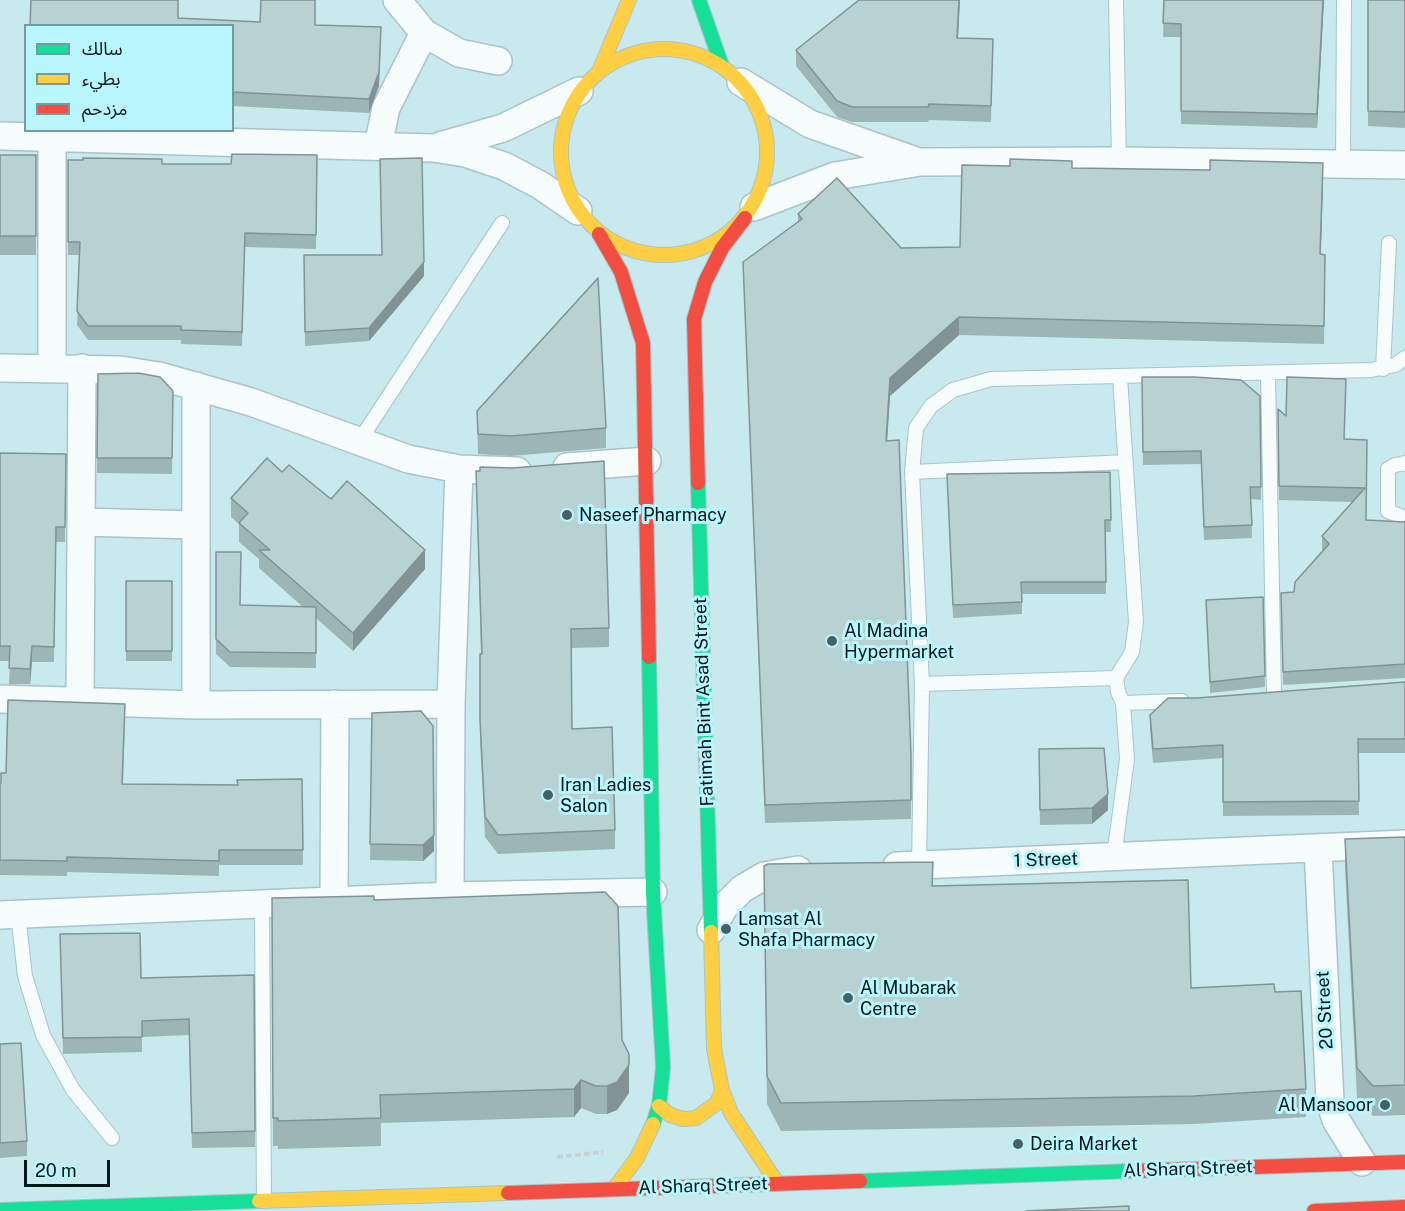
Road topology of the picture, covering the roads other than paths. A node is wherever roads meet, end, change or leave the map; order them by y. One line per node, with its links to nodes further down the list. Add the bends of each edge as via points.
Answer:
1 (397, 0): 6 (street)
2 (629, 0): 8 (street)
3 (699, 0): 9 (street)
4 (1116, 0): 15 (lane)
5 (1344, 0): 17 (lane)
6 (424, 33): 7 (street, via 459,53); 13 (street, via 386,108)
7 (498, 61)
8 (600, 69): 9 (street, via 628,53 660,48 693,52); 10 (street)
9 (732, 74): 16 (street, via 810,124); 20 (street, via 759,110 768,142 766,176)
10 (579, 91): 14 (street, via 503,128); 19 (street, via 562,129 562,172)
11 (0, 136): 12 (street)
12 (52, 136): 13 (street); 26 (street)
13 (378, 146): 14 (street)
14 (433, 148): 19 (street, via 465,153 504,166)
15 (1119, 161): 16 (street); 17 (street)
16 (920, 162): 20 (street, via 835,176)
17 (1343, 163): 18 (street)
18 (1405, 165)
19 (578, 211): 22 (street)
20 (749, 213): 22 (street, via 714,244 675,256 635,252); 62 (street, Fatimah Bint Asad Street, via 722,249 705,282 694,319)
21 (502, 223): 32 (lane)
22 (599, 234): 33 (street, via 621,272 643,343)
23 (1389, 243): 28 (lane)
24 (1405, 358): 28 (lane)
25 (0, 368): 26 (street)
26 (52, 368): 27 (street)
27 (82, 368): 31 (street, via 139,373); 39 (street)
28 (1383, 369): 29 (lane)
29 (1268, 374): 30 (lane); 43 (lane)
30 (1120, 377): 34 (lane); 37 (lane, via 991,379 952,390 931,406 916,428)
31 (196, 386): 32 (street, via 305,421); 40 (street)
32 (358, 443): 36 (street, via 408,459)
33 (647, 461): 36 (street, via 511,472); 57 (street)
34 (1126, 462): 37 (lane); 41 (lane, via 1136,637)
35 (1405, 464): 38 (lane, via 1388,470 1388,511)
36 (459, 469): 49 (street)
37 (912, 472): 42 (lane)
38 (1405, 518)
39 (81, 522): 40 (street); 45 (street)
40 (196, 525): 50 (street)
41 (1116, 678): 42 (lane); 46 (lane)
42 (922, 684): 54 (lane)
43 (1275, 695)
44 (0, 699): 45 (street)
45 (80, 702): 50 (street)
46 (1123, 703): 47 (lane); 53 (lane, via 1127,759)
47 (1196, 703)
48 (336, 704): 49 (street); 50 (street); 59 (street)
49 (451, 704): 58 (street)
50 (196, 705)
51 (1405, 844): 52 (street, 1 Street)
52 (1318, 849): 53 (street, 1 Street); 66 (street, 20 Street, via 1330,1101 1341,1130)
53 (1114, 857): 54 (street, 1 Street)
54 (919, 865): 55 (street, 1 Street)
55 (872, 867)
56 (825, 869): 62 (street, via 789,870 765,876 742,889 724,907)
57 (653, 892): 58 (street); 64 (street, via 663,1067)
58 (450, 896): 59 (street)
59 (334, 901): 60 (street)
60 (262, 904): 61 (street); 70 (lane)
61 (9, 915): 65 (lane, via 44,1035 73,1090)
62 (711, 930): 63 (street, Fatimah Bint Asad Street, via 714,1049)
63 (722, 1090): 64 (street, via 708,1112 696,1118 670,1115); 68 (street, Fatimah Bint Asad Street, via 743,1134)
64 (659, 1106): 69 (street, via 637,1158)
65 (112, 1138)
66 (1362, 1162): 67 (street, Al Sharq Street); 68 (street, Al Sharq Street)
67 (1405, 1162)
68 (777, 1183): 69 (street, Al Sharq Street)
69 (614, 1189): 70 (street, Al Sharq Street)
70 (264, 1201): 72 (street, Al Sharq Street)
71 (1405, 1207): 73 (street)
72 (0, 1210)
73 (1314, 1211)

